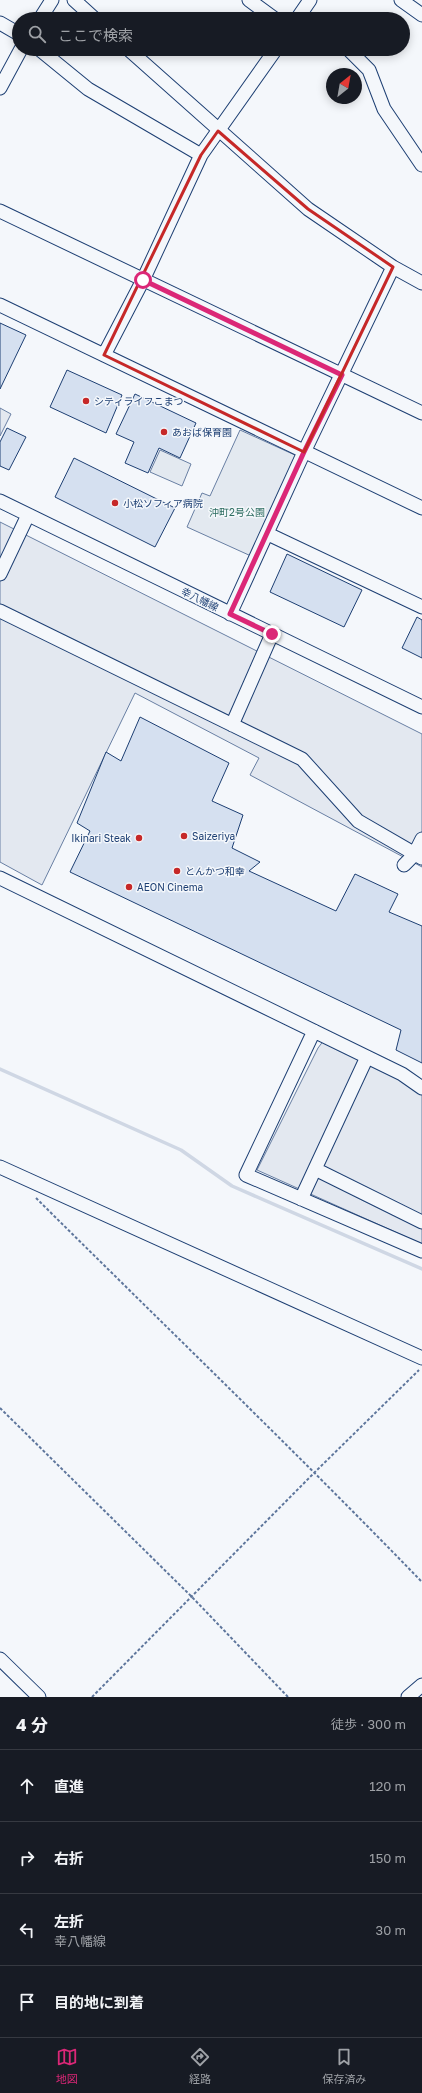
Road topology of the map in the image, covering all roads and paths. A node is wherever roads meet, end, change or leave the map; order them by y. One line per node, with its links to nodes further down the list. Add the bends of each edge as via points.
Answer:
1 (52, 0): 6 (street)
2 (74, 0): 7 (street)
3 (250, 0): 8 (street)
4 (310, 0): 9 (street)
5 (401, 0): 10 (street)
6 (44, 12)
7 (87, 12)
8 (266, 12)
9 (305, 12)
10 (422, 15)
11 (0, 23): 12 (street)
12 (12, 30)
13 (17, 56): 18 (street)
14 (48, 56): 20 (street, via 88,89)
15 (136, 56): 19 (street)
16 (271, 56): 19 (street)
17 (355, 56): 21 (street, via 368,70 384,109)
18 (0, 88)
19 (218, 131): 20 (street); 23 (street, via 308,208)
20 (201, 155): 24 (street)
21 (422, 165)
22 (0, 211): 24 (street)
23 (393, 267): 25 (street); 28 (street)
24 (143, 280): 27 (street); 28 (street)
25 (422, 283)
26 (0, 305): 27 (street)
27 (104, 355): 30 (street)
28 (342, 375): 29 (street); 30 (street)
29 (422, 413)
30 (304, 452): 32 (street); 34 (street)
31 (0, 500): 33 (street, 幸八幡線)
32 (422, 508)
33 (28, 515): 35 (street); 38 (street, 幸八幡線)
34 (268, 534): 36 (street); 38 (street)
35 (0, 574)
36 (422, 607)
37 (0, 611): 41 (street)
38 (230, 614): 39 (street, 幸八幡線)
39 (272, 634): 40 (street, 幸八幡線); 41 (street)
40 (422, 707)
41 (232, 725): 43 (street, via 302,759 358,820)
42 (422, 839): 43 (street)
43 (418, 856): 44 (street)
44 (404, 865)
45 (0, 878): 46 (street)
46 (314, 1031): 47 (street); 52 (street, via 246,1176)
47 (367, 1057): 48 (street, via 402,1074); 50 (street)
48 (422, 1088)
49 (0, 1167): 55 (street)
50 (315, 1169): 52 (street); 53 (street)
51 (32, 1194): 58 (path)
52 (301, 1199): 54 (street)
53 (422, 1222)
54 (422, 1252)
55 (422, 1358)
56 (422, 1367): 58 (path)
57 (0, 1408): 60 (path)
58 (315, 1472): 59 (path); 60 (path)
59 (422, 1582)
60 (191, 1596): 64 (path); 65 (path)
61 (0, 1659): 63 (street)
62 (422, 1685): 66 (street)
63 (39, 1697)
64 (92, 1697)
65 (288, 1697)
66 (408, 1697)

